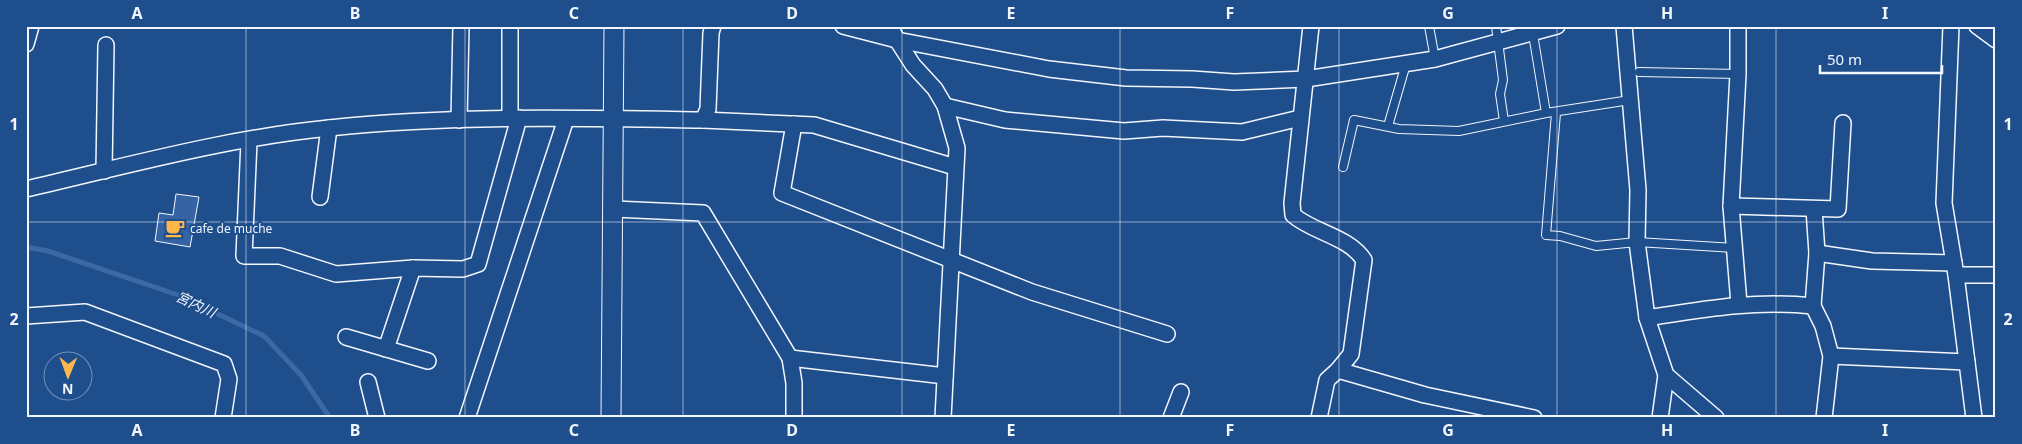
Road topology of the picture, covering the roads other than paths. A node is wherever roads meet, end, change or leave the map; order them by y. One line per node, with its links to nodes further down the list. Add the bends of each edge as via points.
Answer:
1 (31, 26): 20 (street)
2 (460, 26): 35 (street)
3 (510, 26): 31 (street)
4 (614, 26): 34 (street)
5 (713, 26): 36 (street, via 708,110)
6 (843, 26): 17 (street)
7 (890, 26): 17 (street)
8 (1311, 26): 26 (street)
9 (1429, 26): 22 (lane)
10 (1496, 26): 19 (lane)
11 (1557, 26): 16 (street)
12 (1624, 26): 27 (street)
13 (1738, 26): 25 (street)
14 (1951, 26): 56 (street, via 1944,203)
15 (1976, 26): 18 (street)
16 (1534, 34): 19 (street); 30 (lane)
17 (897, 40): 26 (street, via 1049,69 1126,78 1234,82); 28 (street)
18 (1996, 40)
19 (1498, 43): 22 (street); 37 (lane)
20 (26, 44)
21 (106, 44): 45 (street)
22 (1435, 59): 23 (street)
23 (1406, 64): 26 (street); 40 (lane)
24 (1639, 72): 25 (lane)
25 (1738, 74): 48 (street)
26 (1306, 79): 32 (street)
27 (1630, 100): 29 (lane); 51 (street, via 1638,190)
28 (945, 106): 32 (street, via 1005,120 1124,131 1163,128 1242,132); 43 (street, via 957,148)
29 (1556, 112): 30 (lane); 51 (lane, via 1546,235 1596,246)
30 (1546, 113): 37 (lane)
31 (515, 118): 33 (street); 35 (street); 55 (street, via 478,264 463,269)
32 (1300, 118): 69 (street, via 1293,215 1303,224 1356,248 1364,260 1352,354)
33 (566, 119): 34 (street); 76 (street)
34 (614, 119): 36 (street); 49 (street)
35 (459, 120): 41 (street)
36 (703, 120): 39 (street)
37 (1504, 121): 40 (lane, via 1459,131)
38 (1843, 123): 50 (street, via 1838,209)
39 (794, 124): 43 (street, via 814,125); 54 (street, via 782,193)
40 (1388, 126): 44 (lane, via 1354,120)
41 (329, 128): 42 (street); 47 (street)
42 (249, 141): 45 (street); 55 (street, via 244,256 280,256 336,274)
43 (955, 166): 54 (street)
44 (1343, 167)
45 (104, 171): 46 (street)
46 (26, 189)
47 (320, 197)
48 (1731, 206): 50 (street); 52 (street)
49 (614, 209): 66 (street, via 704,213); 77 (street)
50 (1814, 209): 53 (street)
51 (1637, 242): 52 (lane); 61 (street)
52 (1735, 248): 58 (street)
53 (1817, 253): 56 (street); 59 (street)
54 (951, 259): 62 (street, via 1032,292); 71 (street)
55 (413, 268): 64 (street)
56 (1955, 269): 57 (street); 68 (street)
57 (1996, 275)
58 (1739, 304): 59 (street); 61 (street)
59 (1813, 306): 65 (street, via 1823,326)
60 (26, 316): 74 (street, via 84,312 224,364 230,379)
61 (1647, 318): 70 (street)
62 (1167, 334)
63 (346, 337): 64 (street)
64 (386, 349): 67 (street)
65 (1831, 356): 68 (street); 85 (street)
66 (790, 358): 71 (street); 78 (street)
67 (428, 361)
68 (1967, 362): 86 (street)
69 (1338, 370): 81 (street, via 1327,380); 82 (street, via 1425,395)
70 (1666, 375): 83 (street); 84 (street)
71 (945, 376): 79 (street)
72 (368, 382): 75 (street)
73 (1181, 392): 80 (street)
74 (223, 418)
75 (377, 418)
76 (467, 418)
77 (611, 418)
78 (794, 418)
79 (943, 418)
80 (1171, 418)
81 (1319, 418)
82 (1534, 418)
83 (1660, 418)
84 (1716, 418)
85 (1824, 418)
86 (1974, 418)

